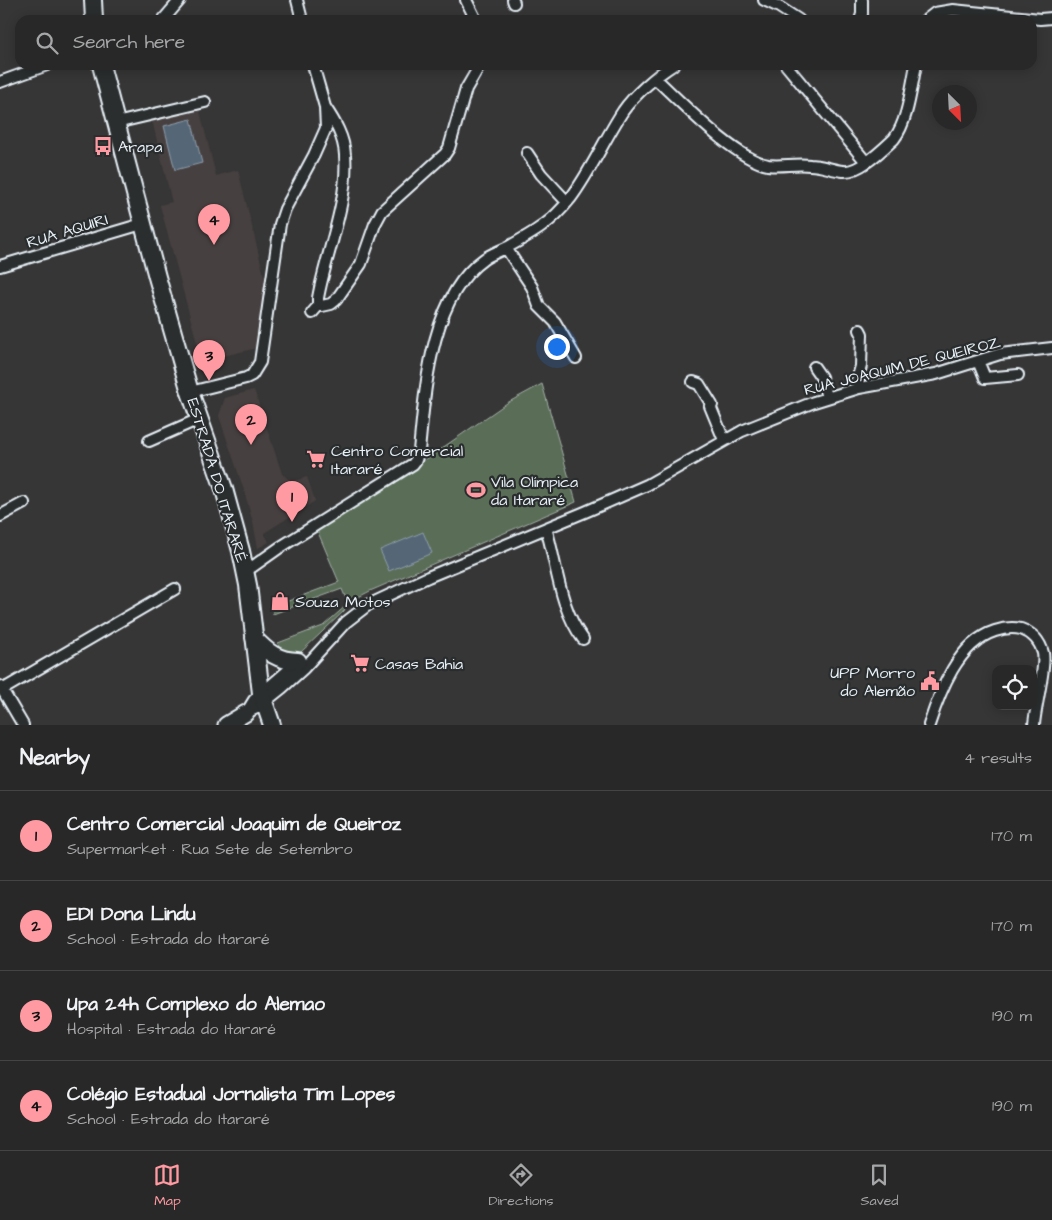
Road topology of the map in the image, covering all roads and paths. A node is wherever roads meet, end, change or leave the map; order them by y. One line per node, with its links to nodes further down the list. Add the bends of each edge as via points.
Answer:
1 (92, 0): 7 (main road)
2 (180, 0): 8 (street)
3 (297, 0): 9 (street)
4 (466, 0): 10 (street)
5 (764, 0): 11 (street)
6 (862, 0): 12 (street)
7 (94, 15)
8 (168, 15)
9 (301, 15)
10 (474, 15)
11 (791, 15)
12 (862, 15)
13 (936, 15): 14 (street, via 953,10)
14 (1001, 15)
15 (1052, 18): 16 (street)
16 (1037, 19)
17 (32, 70): 25 (street)
18 (102, 70): 28 (main road, ESTRADA DO ITARARÉ)
19 (314, 70): 27 (street)
20 (477, 70): 35 (street, via 466,88 445,154 382,211 356,272 336,300 326,306)
21 (666, 70): 24 (street)
22 (790, 70): 30 (street)
23 (915, 70): 30 (street, via 901,129 894,140)
24 (656, 78): 30 (street, via 714,132 758,162 807,164 842,171 852,171); 31 (street, via 624,110)
25 (0, 82)
26 (205, 102): 28 (street)
27 (325, 107): 35 (street, via 341,137 345,173 338,217 319,290); 45 (street, via 325,134 280,224 260,362 252,375 246,378)
28 (116, 123): 32 (main road, ESTRADA DO ITARARÉ)
29 (527, 153): 31 (street)
30 (866, 162)
31 (567, 202): 33 (street, via 541,228)
32 (142, 224): 34 (street, RUA AQUIRI); 45 (main road, ESTRADA DO ITARARÉ)
33 (506, 248): 39 (street, via 532,287 539,306 555,322); 53 (street, via 486,258 465,277 441,324 429,360 416,460)
34 (0, 266)
35 (319, 305): 36 (street)
36 (312, 313)
37 (860, 330): 44 (street)
38 (1052, 348): 40 (street, RUA JOAQUIM DE QUEIROZ, via 1013,352)
39 (576, 358)
40 (978, 361): 42 (street, via 985,378); 44 (street, RUA JOAQUIM DE QUEIROZ, via 936,374)
41 (814, 367): 46 (street)
42 (1018, 375)
43 (693, 382): 48 (street, via 699,384 712,405)
44 (859, 388): 46 (street, RUA JOAQUIM DE QUEIROZ)
45 (190, 392): 47 (main road, ESTRADA DO ITARARÉ)
46 (827, 397): 48 (street, RUA JOAQUIM DE QUEIROZ)
47 (199, 419): 49 (street); 53 (main road, ESTRADA DO ITARARÉ, via 224,490)
48 (724, 440): 52 (street, RUA JOAQUIM DE QUEIROZ, via 647,485)
49 (149, 441)
50 (24, 503): 51 (street)
51 (0, 516)
52 (546, 528): 56 (street, via 563,597 574,627); 57 (street, RUA JOAQUIM DE QUEIROZ, via 368,605 346,622)
53 (246, 572): 55 (main road, ESTRADA DO ITARARÉ)
54 (175, 589): 59 (street)
55 (254, 638): 58 (main road, via 276,658); 60 (main road, ESTRADA DO ITARARÉ)
56 (583, 638)
57 (315, 656): 58 (street); 60 (street, RUA JOAQUIM DE QUEIROZ)
58 (298, 661): 60 (street)
59 (1, 688): 62 (street)
60 (263, 698): 61 (street, via 254,700); 64 (main road, ESTRADA DO ITARARÉ)
61 (246, 712): 63 (street)
62 (23, 725)
63 (226, 725)
64 (272, 725)
65 (929, 725): 66 (street, via 964,651 989,633 1015,628 1036,638 1043,654)
66 (1034, 725)

